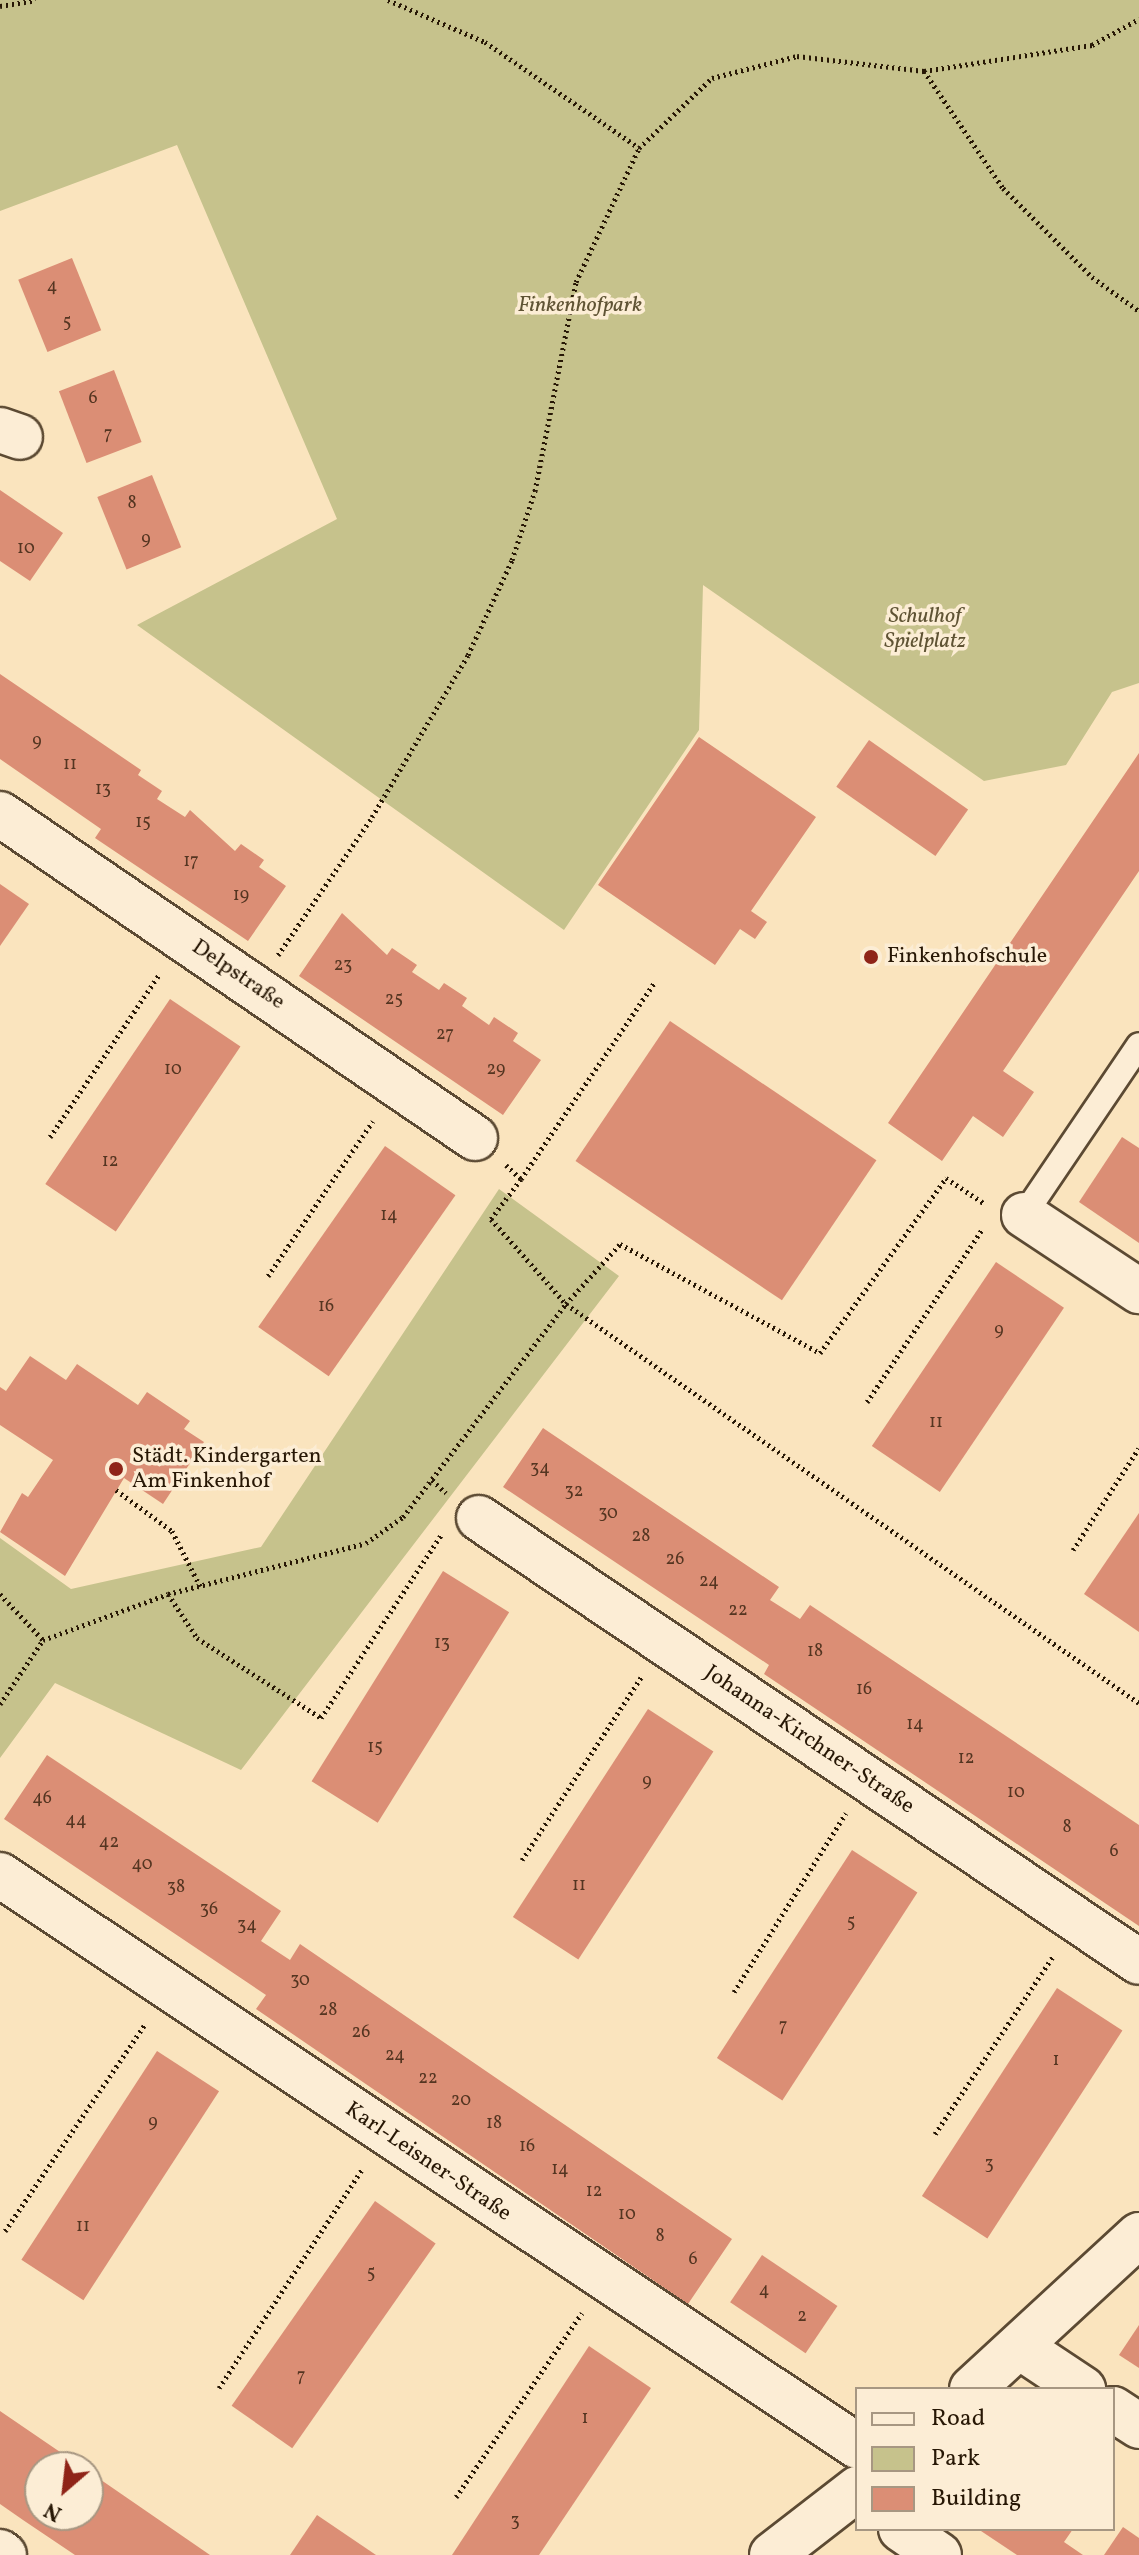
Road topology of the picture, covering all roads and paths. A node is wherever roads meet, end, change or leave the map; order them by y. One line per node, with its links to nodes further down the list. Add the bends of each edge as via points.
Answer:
1 (36, 0): 3 (path)
2 (388, 0): 6 (path, via 485,42)
3 (0, 6)
4 (1139, 19): 5 (path, via 1092,45)
5 (924, 71): 6 (path, via 797,56 712,78); 7 (path, via 1003,188 1092,277)
6 (639, 148): 11 (path, via 576,282 539,476 512,560 468,655 372,817)
7 (1139, 311)
8 (0, 814): 9 (street, Delpstraße)
9 (183, 938): 11 (street, Delpstraße); 14 (path)
10 (654, 983): 16 (path)
11 (256, 987): 13 (street, Delpstraße)
12 (1139, 1045): 18 (lane)
13 (399, 1084): 15 (street, Delpstraße); 19 (path)
14 (50, 1137)
15 (475, 1138): 16 (path)
16 (521, 1179): 21 (path, via 491,1219)
17 (967, 1194): 21 (path, via 946,1178 820,1353 620,1244)
18 (1005, 1219): 20 (street); 22 (path)
19 (268, 1276)
20 (1139, 1291)
21 (566, 1304): 27 (path, via 403,1517 366,1543); 32 (path)
22 (867, 1402)
23 (1139, 1448): 26 (path)
24 (116, 1490): 27 (path, via 172,1531)
25 (461, 1525): 29 (path, via 321,1718 197,1638); 31 (street, Johanna-Kirchner-Straße)
26 (1073, 1550)
27 (200, 1586): 29 (path)
28 (0, 1594): 30 (path)
29 (168, 1594): 30 (path)
30 (43, 1640): 33 (path)
31 (664, 1643): 34 (street, Johanna-Kirchner-Straße); 35 (path)
32 (1139, 1703)
33 (0, 1704)
34 (868, 1780): 37 (street, Johanna-Kirchner-Straße); 40 (path)
35 (522, 1860)
36 (0, 1875): 39 (street, Karl-Leisner-Straße)
37 (1077, 1920): 38 (street, Johanna-Kirchner-Straße); 42 (path)
38 (1139, 1962)
39 (169, 1988): 41 (street, Karl-Leisner-Straße); 43 (path)
40 (734, 1992)
41 (385, 2133): 45 (street, Karl-Leisner-Straße); 49 (path)
42 (935, 2134)
43 (5, 2231)
44 (1139, 2235): 46 (street)
45 (605, 2280): 52 (street, Karl-Leisner-Straße); 54 (path)
46 (1020, 2347): 47 (street); 48 (street)
47 (974, 2387)
48 (1080, 2387)
49 (219, 2388)
50 (1115, 2410): 51 (street)
51 (1139, 2426)
52 (855, 2445)
53 (855, 2494): 56 (street)
54 (456, 2497)
55 (904, 2531): 57 (street)
56 (772, 2555)
57 (939, 2555)

